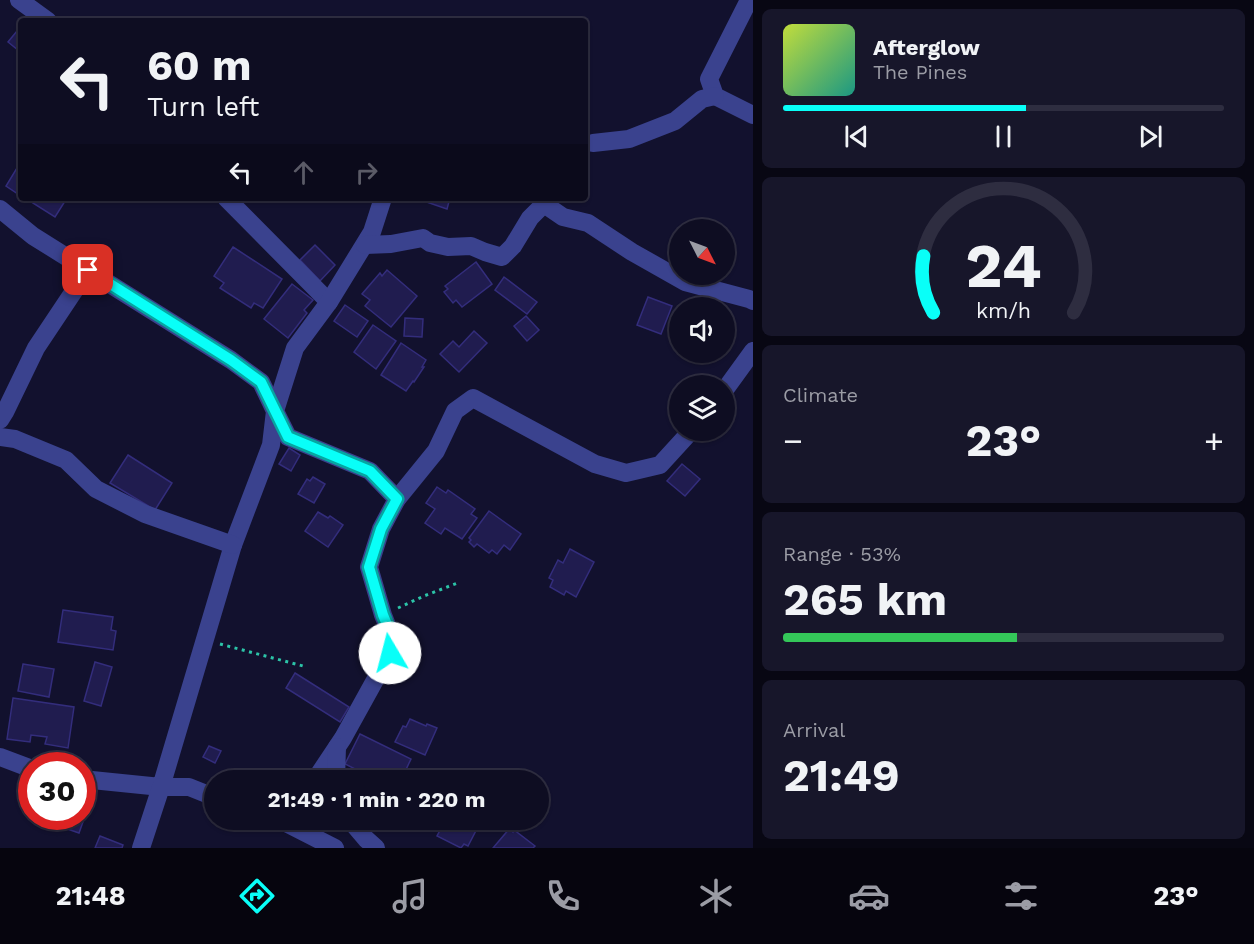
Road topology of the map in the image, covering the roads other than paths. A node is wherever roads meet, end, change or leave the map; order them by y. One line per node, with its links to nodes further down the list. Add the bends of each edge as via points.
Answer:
1 (19, 0): 3 (street)
2 (749, 0): 4 (street, via 709,79)
3 (44, 18)
4 (715, 96): 5 (street); 6 (street, via 702,99 675,121 628,139)
5 (753, 116)
6 (592, 143)
7 (229, 201): 13 (street)
8 (382, 201): 10 (street)
9 (0, 209): 11 (street, via 33,236)
10 (364, 245): 12 (street, via 423,238 448,247 471,246 502,257 544,204 563,217 588,223 685,282); 13 (street)
11 (88, 270): 16 (street, via 261,382); 17 (street, via 36,348)
12 (753, 301)
13 (329, 302): 16 (street, via 295,348)
14 (753, 351): 15 (street)
15 (735, 376)
16 (275, 411): 20 (street, via 288,437 370,471); 21 (street, via 271,445)
17 (0, 420)
18 (0, 437): 21 (street, via 15,439 66,460 96,489 145,514)
19 (682, 441): 20 (street, via 660,465 626,473 595,464 473,398 455,411 436,451)
20 (397, 499): 22 (street, via 381,529 369,567 391,634 390,653)
21 (233, 545): 28 (street)
22 (337, 747): 25 (street); 26 (street)
23 (0, 757): 24 (street)
24 (18, 764)
25 (322, 770)
26 (336, 770)
27 (96, 780): 28 (street)
28 (160, 787): 29 (street, via 189,787); 32 (street)
29 (204, 794)
30 (302, 830): 33 (street)
31 (358, 830): 34 (street)
32 (141, 848)
33 (335, 848)
34 (376, 848)

